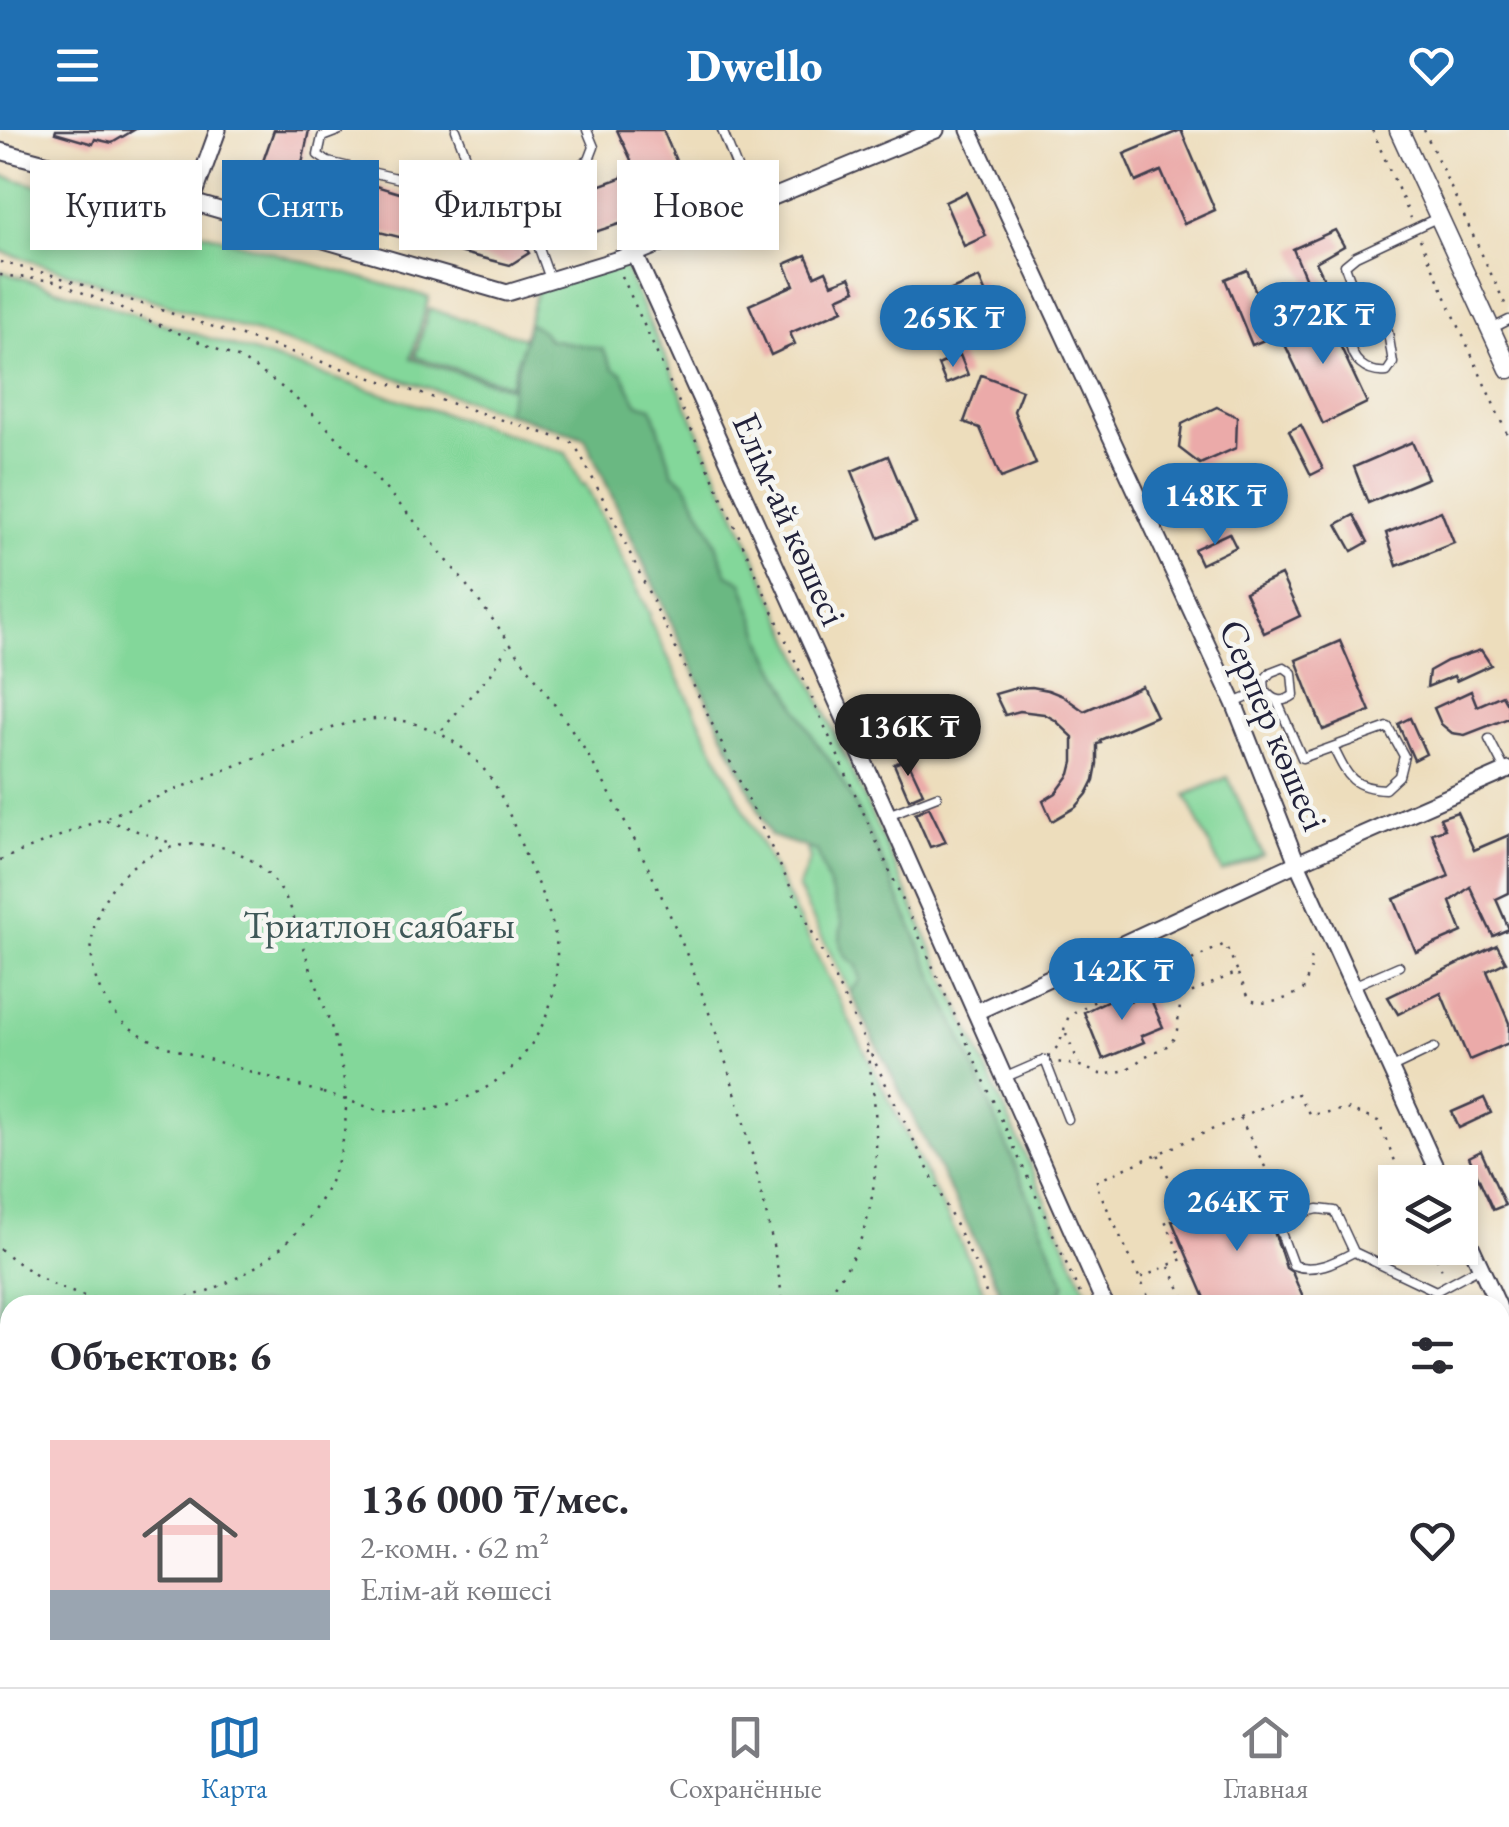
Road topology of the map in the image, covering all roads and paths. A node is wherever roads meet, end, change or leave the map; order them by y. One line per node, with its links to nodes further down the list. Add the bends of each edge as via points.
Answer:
1 (218, 130): 16 (street)
2 (340, 130): 17 (lane, via 322,137 318,154)
3 (456, 130): 13 (lane)
4 (587, 130): 14 (lane, via 594,146)
5 (722, 130): 15 (lane)
6 (936, 130): 18 (street)
7 (968, 130): 38 (street, Серпер көшесі)
8 (1372, 130): 21 (path)
9 (1399, 130): 20 (street)
10 (1424, 130): 29 (path)
11 (0, 151): 12 (street)
12 (34, 160)
13 (467, 160)
14 (589, 160)
15 (734, 160)
16 (202, 174)
17 (399, 179)
18 (779, 195)
19 (202, 205): 28 (street, via 507,293)
20 (1439, 216): 21 (lane); 32 (street)
21 (1415, 228): 31 (lane, via 1345,266); 34 (path)
22 (539, 250): 28 (lane)
23 (645, 250): 24 (street)
24 (635, 254): 28 (street); 44 (street, Елім-ай көшесі)
25 (0, 262): 57 (path, via 571,442)
26 (620, 272): 86 (path)
27 (0, 275): 83 (path, via 55,281 260,370 372,474 478,599 583,747 675,927 746,1128)
28 (550, 280)
29 (1509, 312)
30 (1509, 320): 32 (lane)
31 (1356, 321): 31 (lane, via 1350,344 1357,361 1375,374 1387,372 1388,332)
32 (1490, 329): 33 (street)
33 (1509, 369)
34 (1509, 439)
35 (507, 648): 39 (path)
36 (1265, 690): 37 (lane); 37 (lane, via 1272,672 1284,667 1292,673 1294,695); 38 (lane)
37 (1277, 701): 41 (lane, via 1302,758)
38 (1234, 703): 48 (street, Серпер көшесі)
39 (442, 730)
40 (1489, 739): 42 (lane)
41 (1333, 747): 41 (lane, via 1388,727 1404,756 1399,776 1385,789 1369,788 1351,780)
42 (1507, 770): 48 (street)
43 (937, 796): 44 (lane)
44 (888, 814): 55 (street, Елім-ай көшесі)
45 (103, 818): 46 (path); 47 (path); 63 (path, bridge, via 350,722 378,719 432,730 479,764 508,809 547,907 557,949 550,1006 524,1056 464,1100 399,1112)
46 (171, 842)
47 (0, 860)
48 (1297, 863): 53 (street, Серпер көшесі); 55 (street)
49 (1310, 950): 51 (path, via 1303,990 1286,999 1263,1005 1250,1000)
50 (1399, 966): 53 (lane)
51 (1238, 972): 52 (path, via 1225,944); 54 (path)
52 (1152, 980): 54 (path); 56 (path, via 1131,982 1070,1015)
53 (1352, 986): 61 (street, Серпер көшесі)
54 (1176, 1000): 60 (path, via 1171,1044 1126,1070 1103,1075)
55 (976, 1012): 62 (street, Елім-ай көшесі)
56 (1065, 1032): 59 (path); 60 (path)
57 (864, 1042): 84 (path, via 875,1117 869,1217 854,1254); 85 (path)
58 (1434, 1048): 61 (lane)
59 (1045, 1060): 60 (path); 62 (lane); 68 (lane)
60 (1080, 1066)
61 (1390, 1069): 71 (street, Серпер көшесі)
62 (1006, 1077): 87 (street, Елім-ай көшесі)
63 (344, 1100)
64 (344, 1100): 65 (path, bridge, via 164,1046 118,1016 98,983 93,931 108,892 132,865 160,850 198,844 237,852 265,871 290,906 336,1044)
65 (344, 1100)
66 (344, 1100): 82 (path, bridge, via 332,1178 291,1240 272,1258)
67 (1239, 1116): 69 (path); 70 (path, via 1296,1092 1310,1115 1346,1110 1378,1121); 72 (path)
68 (1068, 1119)
69 (1158, 1154): 76 (path, via 1184,1212 1164,1220 1182,1259); 79 (path, via 1095,1182)
70 (1397, 1165)
71 (1434, 1165)
72 (1290, 1216): 74 (lane, via 1335,1211); 74 (lane, via 1280,1230 1292,1266 1306,1270)
73 (0, 1249): 81 (path)
74 (1354, 1252): 80 (lane, via 1436,1292)
75 (1478, 1262): 78 (street)
76 (1169, 1265): 79 (path); 89 (path)
77 (1439, 1265): 80 (path)
78 (1480, 1267): 80 (lane); 90 (street)
79 (1140, 1279): 88 (path)
80 (1448, 1285)
81 (77, 1295)
82 (191, 1295)
83 (781, 1295)
84 (821, 1295)
85 (987, 1295)
86 (1080, 1295)
87 (1102, 1295)
88 (1147, 1295)
89 (1183, 1295)
90 (1493, 1295)

